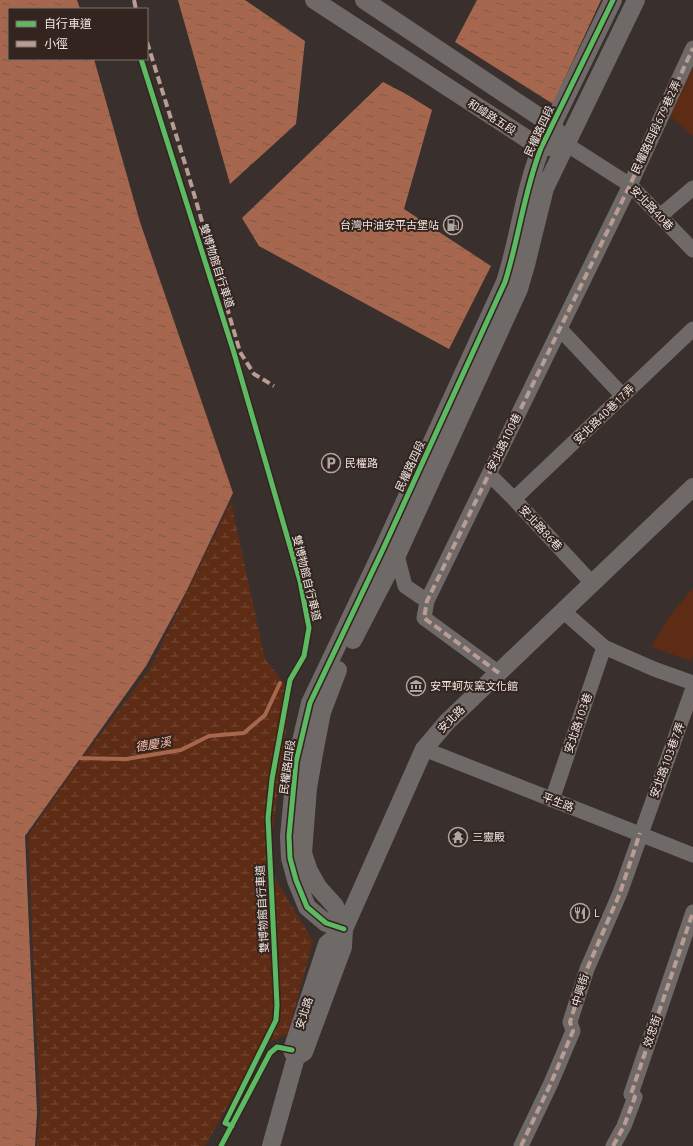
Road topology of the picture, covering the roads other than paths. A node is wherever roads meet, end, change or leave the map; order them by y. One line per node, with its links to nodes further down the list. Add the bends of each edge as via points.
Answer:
1 (314, 0): 8 (street, 和緯路五段)
2 (364, 0): 6 (street)
3 (613, 0): 6 (street, 民權路四段)
4 (636, 0): 7 (street, 民權路四段)
5 (693, 48): 9 (street, 民權路四段679巷2弄)
6 (553, 126): 7 (street); 8 (street, 民權路四段)
7 (566, 144): 8 (street); 9 (street, 安北路40巷); 19 (street, 民權路四段, via 545,188 519,289)
8 (541, 148): 19 (street, 民權路四段, via 528,186 513,258 505,282)
9 (630, 185): 11 (street, 安北路40巷); 13 (street, 安北路100巷)
10 (693, 188): 11 (street)
11 (660, 216): 12 (street, 安北路40巷)
12 (693, 250)
13 (560, 329): 15 (street); 16 (street, 安北路100巷)
14 (693, 329): 15 (street, 安北路40巷17弄)
15 (623, 396): 18 (street, 安北路40巷17弄)
16 (488, 474): 18 (street, 安北路86巷); 21 (street, 安北路100巷)
17 (693, 487): 20 (street, 安北路)
18 (514, 499): 20 (street, 安北路86巷)
19 (391, 551): 21 (street, via 405,586); 32 (street, 民權路四段, via 332,682 322,712 308,788 303,853 309,871 318,887 335,906)
20 (592, 583): 22 (street, 安北路)
21 (427, 601): 24 (street, 安北路100巷, via 424,618)
22 (563, 611): 23 (street); 24 (street, 安北路)
23 (604, 647): 25 (street); 28 (street, 安北路103巷)
24 (499, 674): 27 (street, 安北路, via 447,722)
25 (693, 683)
26 (693, 688): 29 (street, 安北路103巷7弄)
27 (424, 749): 28 (street, 平生路); 32 (street, 安北路)
28 (552, 800): 29 (street, 平生路)
29 (640, 833): 30 (street, 平生路); 34 (street, 中興街, via 620,893 587,969 570,1022 573,1031)
30 (693, 855)
31 (693, 912): 35 (street, 效忠街, via 631,1094 635,1097)
32 (344, 929): 33 (street, 安北路, via 327,944 292,1050 296,1057)
33 (271, 1146)
34 (521, 1146)
35 (613, 1146)

